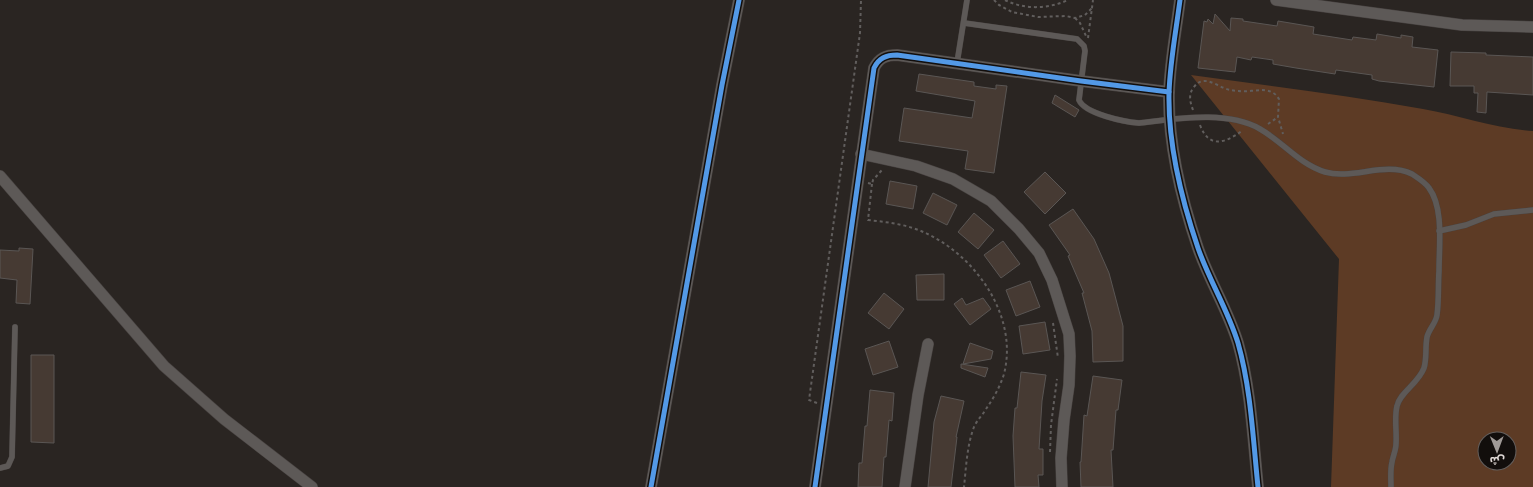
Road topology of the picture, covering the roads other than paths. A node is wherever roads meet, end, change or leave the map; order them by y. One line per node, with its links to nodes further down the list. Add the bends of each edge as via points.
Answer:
1 (740, 0): 19 (street, via 714,128)
2 (967, 0): 5 (lane)
3 (1180, 0): 9 (street)
4 (1276, 0): 6 (street, via 1462,25)
5 (964, 23): 7 (lane); 8 (lane, via 1077,39 1085,51)
6 (1533, 27)
7 (957, 63): 8 (street); 11 (street, via 892,55 879,60 874,68)
8 (1081, 81): 9 (street); 10 (lane, via 1078,97 1085,108 1130,123)
9 (1169, 92): 10 (street)
10 (1170, 120): 14 (lane, via 1224,118 1251,125 1309,165 1334,174 1393,169 1413,175 1424,182 1433,194); 23 (street, via 1177,167 1196,241 1232,324 1243,361)
11 (861, 154): 20 (street); 22 (street, via 916,166 953,179 991,201 1039,253 1052,280 1069,334 1069,370 1061,458)
12 (1, 180): 18 (street, via 164,366 224,419)
13 (1533, 210): 14 (lane, via 1494,214 1466,225)
14 (1439, 231): 24 (lane, via 1437,316 1427,339 1423,369 1413,386 1401,397 1396,408 1396,442 1390,471)
15 (15, 327): 17 (lane, via 12,457 8,466)
16 (928, 344): 21 (street)
17 (0, 468)
18 (312, 487)
19 (650, 487)
20 (815, 487)
21 (905, 487)
22 (1062, 487)
23 (1258, 487)
24 (1391, 487)

